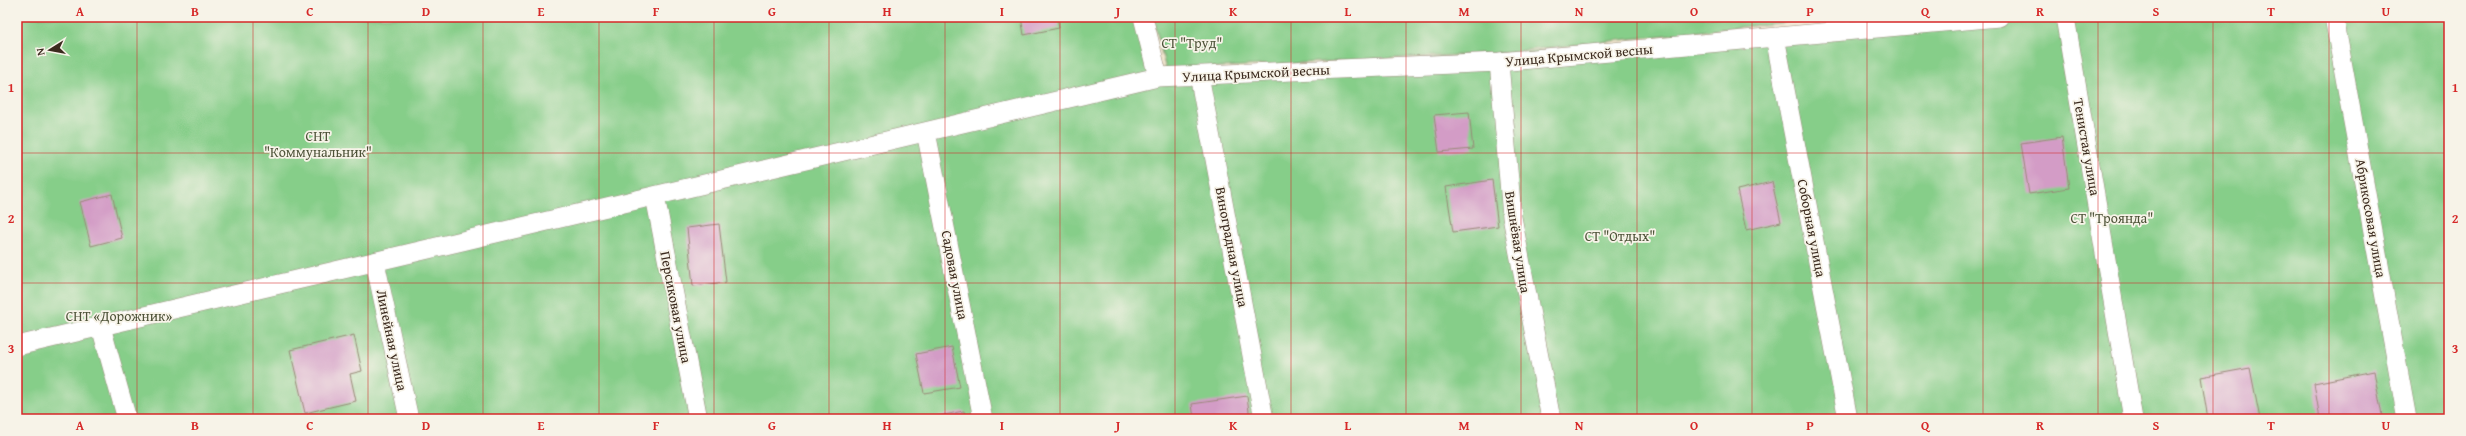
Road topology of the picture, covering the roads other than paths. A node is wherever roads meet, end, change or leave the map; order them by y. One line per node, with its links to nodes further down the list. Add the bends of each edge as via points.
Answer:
1 (1143, 17): 8 (lane)
2 (2000, 17): 5 (lane, Улица Крымской весны)
3 (2065, 17): 21 (lane, Тенистая улица)
4 (2334, 17): 22 (lane, Абрикосовая улица)
5 (1775, 37): 6 (lane, Улица Крымской весны); 20 (lane, Соборная улица)
6 (1499, 62): 7 (lane, Улица Крымской весны); 19 (lane, Вишнёвая улица, via 1512,217)
7 (1199, 75): 8 (lane, Улица Крымской весны); 18 (lane, Виноградная улица)
8 (1158, 77): 9 (lane, Улица Крымской весны)
9 (926, 132): 10 (lane, Улица Крымской весны); 17 (lane, Садовая улица)
10 (655, 196): 11 (lane, Улица Крымской весны); 16 (lane, Персиковая улица)
11 (375, 262): 12 (lane, Улица Крымской весны); 15 (lane, Линейная улица)
12 (101, 326): 13 (lane, Улица Крымской весны); 14 (lane)
13 (17, 346)
14 (127, 419)
15 (409, 419)
16 (698, 419)
17 (983, 419)
18 (1264, 419)
19 (1551, 419)
20 (1848, 419)
21 (2133, 419)
22 (2407, 419)

